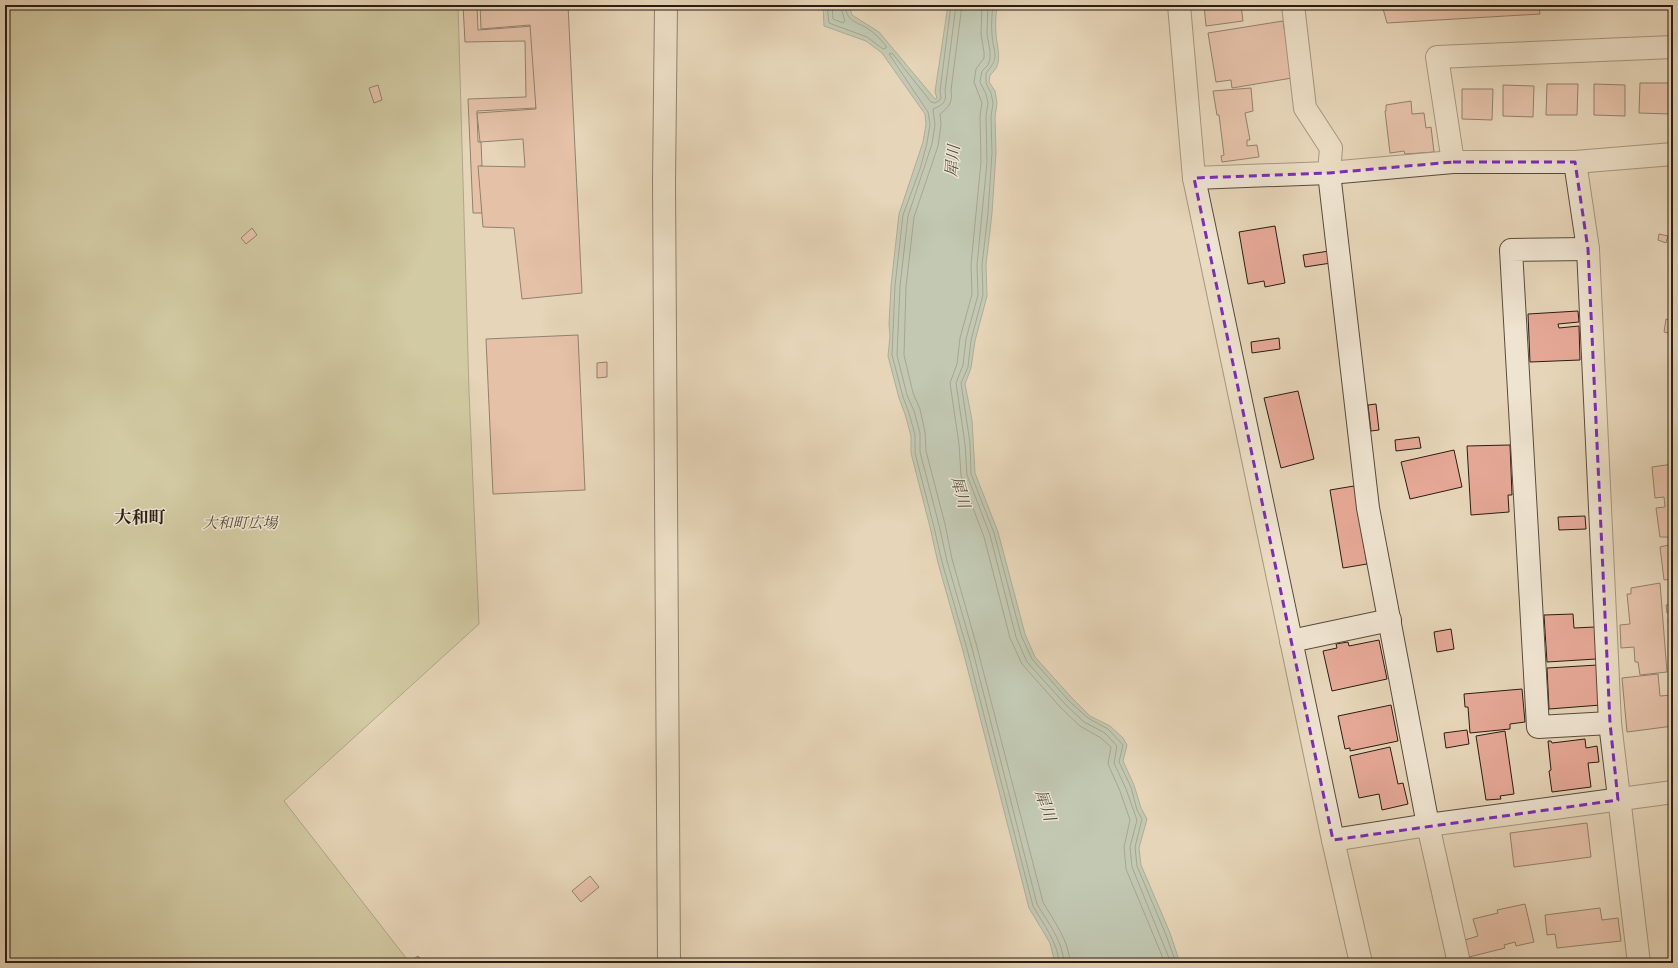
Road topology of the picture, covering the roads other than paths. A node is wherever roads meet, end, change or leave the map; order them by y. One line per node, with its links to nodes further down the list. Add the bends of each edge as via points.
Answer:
1 (666, 5): 18 (street, via 664,182)
2 (1178, 5): 9 (street)
3 (1293, 5): 8 (street, via 1305,108 1331,148)
4 (1673, 47): 6 (street, via 1437,57)
5 (1673, 154): 7 (street)
6 (1453, 162): 7 (street); 8 (street)
7 (1575, 162): 10 (street)
8 (1329, 173): 9 (street); 11 (street, via 1368,508)
9 (1194, 178): 12 (street)
10 (1588, 249): 13 (street); 13 (street, via 1512,250 1538,727)
11 (1390, 620): 12 (street); 16 (street)
12 (1291, 641): 17 (street)
13 (1610, 723): 15 (street)
14 (1673, 792): 15 (street)
15 (1618, 800): 16 (street); 21 (street)
16 (1428, 825): 17 (street); 20 (street)
17 (1333, 840): 19 (street)
18 (669, 963)
19 (1360, 963)
20 (1459, 963)
21 (1639, 963)

